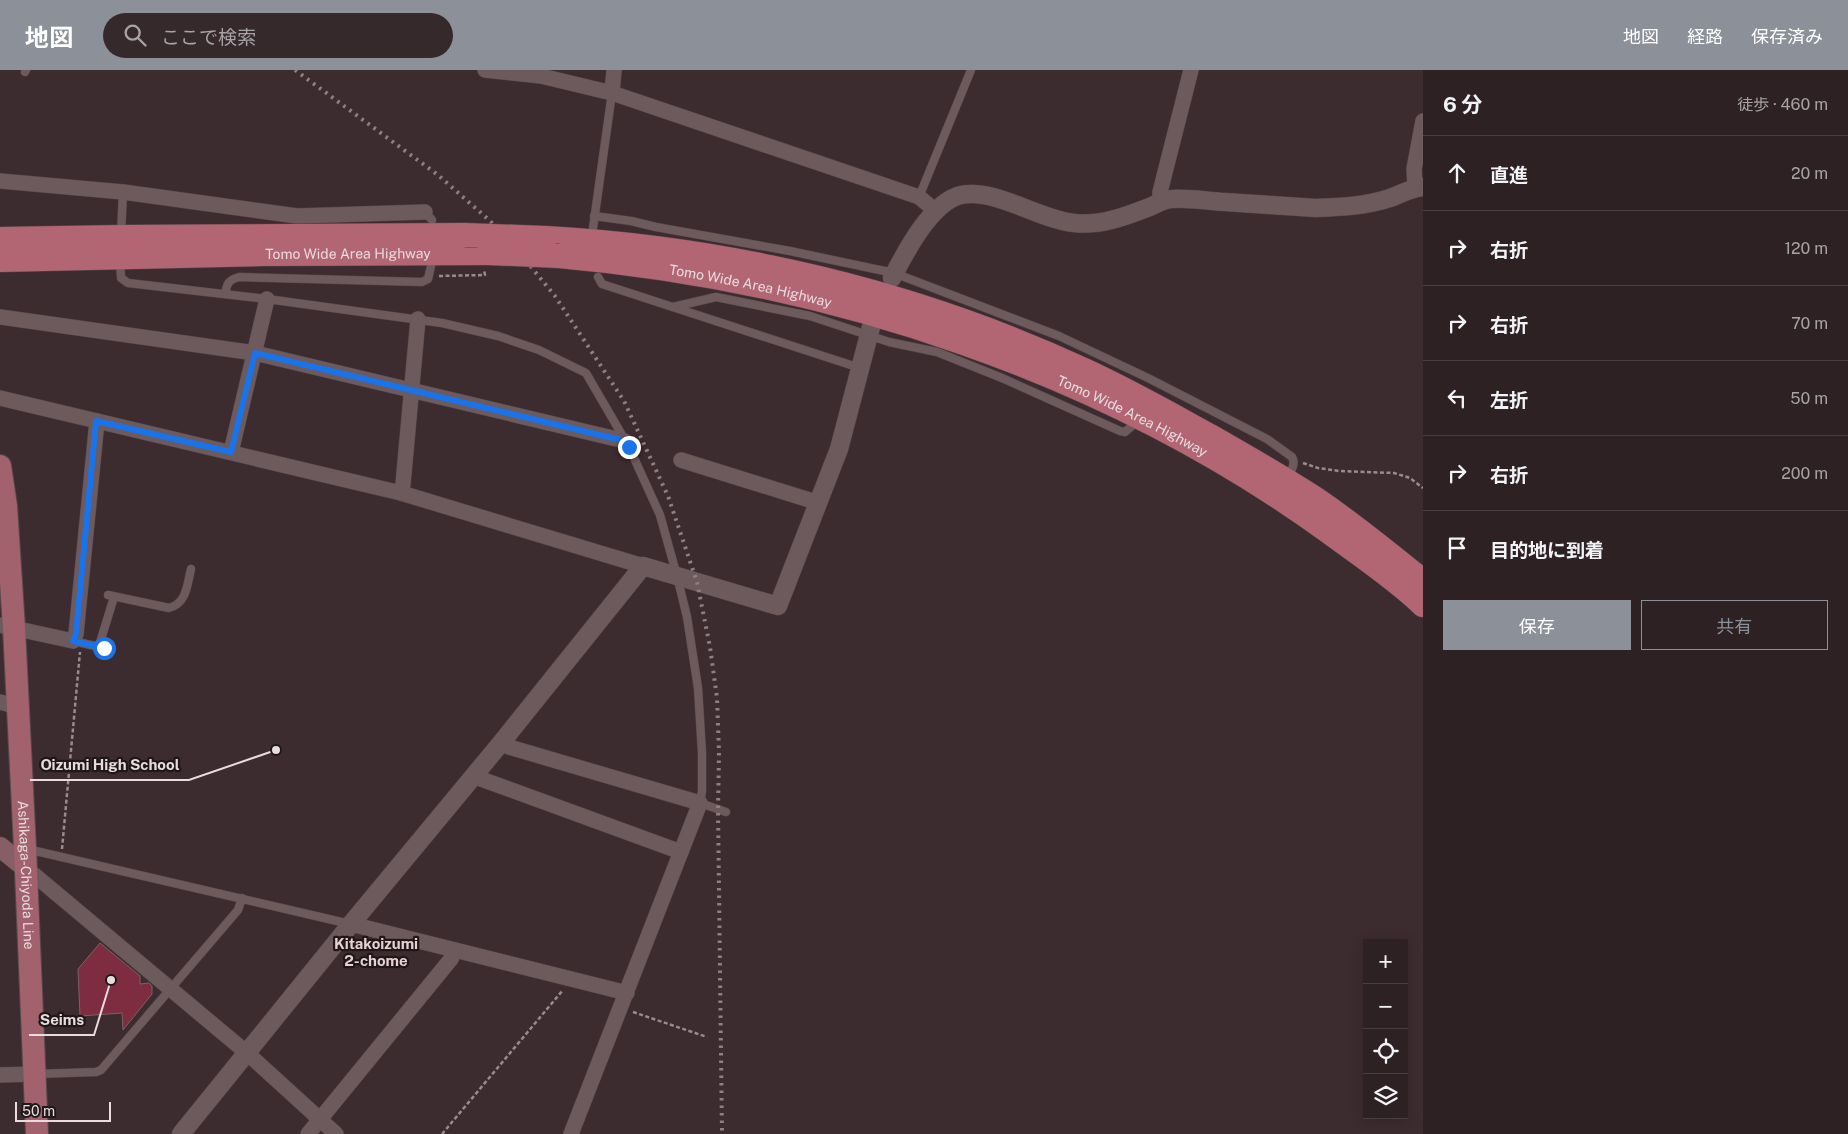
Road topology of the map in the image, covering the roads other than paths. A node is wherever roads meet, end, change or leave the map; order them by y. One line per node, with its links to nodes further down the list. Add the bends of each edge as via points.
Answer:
1 (485, 70): 5 (street, via 541,76)
2 (614, 70): 5 (street)
3 (971, 70): 10 (lane)
4 (1191, 70): 11 (street)
5 (612, 94): 10 (street); 14 (lane)
6 (1423, 121): 8 (street, via 1414,169)
7 (0, 181): 9 (street)
8 (1419, 187): 11 (street, via 1390,198 1340,208 1186,199)
9 (124, 192): 13 (street, via 297,216); 17 (lane)
10 (919, 198): 12 (street)
11 (1160, 203): 12 (street, via 1128,216 1091,224 1053,220 977,194 960,195)
12 (936, 211): 21 (street)
13 (428, 216)
14 (594, 216): 15 (lane); 21 (lane, via 631,220 790,251)
15 (593, 228)
16 (0, 239): 17 (highway, Tomo Wide Area Highway)
17 (120, 247): 18 (highway, Tomo Wide Area Highway, bridge, via 488,253); 18 (highway, Tomo Wide Area Highway, bridge, via 465,235); 19 (highway, Tomo Wide Area Highway); 23 (lane, via 121,278 128,283)
18 (552, 247): 33 (highway, Tomo Wide Area Highway, via 593,259 718,278 812,298 899,321 1015,363); 39 (highway, Tomo Wide Area Highway, via 603,242 684,252 792,272 891,297 981,327 1084,370)
19 (0, 260)
20 (431, 266): 23 (lane, via 428,279 422,282 239,277 231,279)
21 (893, 275): 39 (lane, via 1059,336 1139,374 1267,439 1289,453)
22 (598, 277): 25 (lane, via 602,284)
23 (225, 294): 24 (lane)
24 (267, 299): 27 (lane); 29 (street)
25 (673, 307): 28 (lane, via 716,297); 30 (lane)
26 (0, 317): 29 (street)
27 (418, 318): 31 (street); 35 (lane, via 523,344 583,371)
28 (870, 332): 30 (street); 33 (lane, via 889,342 937,352 1002,378 1120,432 1133,425)
29 (255, 353): 31 (street); 36 (street)
30 (860, 368): 41 (street, via 839,449)
31 (412, 390): 35 (street); 40 (street)
32 (0, 398): 34 (street)
33 (1138, 416): 46 (highway, Tomo Wide Area Highway, via 1240,472 1300,512)
34 (96, 421): 36 (street); 48 (street)
35 (625, 441): 44 (lane, via 660,515)
36 (231, 452): 40 (street)
37 (681, 460): 41 (street)
38 (0, 466): 47 (main road, Ashikaga-Chiyoda Line, via 6,506)
39 (1290, 470): 45 (highway, Tomo Wide Area Highway, via 1316,500)
40 (401, 493): 42 (street)
41 (819, 503): 44 (street, via 778,606)
42 (643, 566): 44 (street); 50 (street)
43 (191, 569): 48 (lane, via 183,601 178,606 170,608 111,596 102,647)
44 (677, 576): 52 (lane, via 698,688 702,753)
45 (1423, 581)
46 (1423, 604)
47 (7, 627): 48 (street); 49 (main road, Ashikaga-Chiyoda Line)
48 (77, 642)
49 (9, 704): 56 (main road, Ashikaga-Chiyoda Line)
50 (501, 743): 52 (street); 58 (street)
51 (481, 779): 55 (street)
52 (700, 803): 53 (lane); 55 (street)
53 (726, 812)
54 (0, 847): 56 (main road)
55 (681, 852): 61 (street)
56 (26, 858): 57 (lane); 60 (street); 63 (main road, Ashikaga-Chiyoda Line)
57 (242, 898): 58 (lane); 60 (lane, via 238,910)
58 (351, 924): 59 (street); 62 (street)
59 (455, 950): 61 (street); 65 (street)
60 (170, 989): 62 (street); 63 (lane, via 101,1070)
61 (627, 993): 70 (street)
62 (247, 1053): 65 (street); 67 (street)
63 (34, 1074): 64 (street); 66 (main road, Ashikaga-Chiyoda Line)
64 (0, 1075)
65 (320, 1119): 68 (street); 69 (street)
66 (37, 1134)
67 (181, 1134)
68 (308, 1134)
69 (336, 1134)
70 (571, 1134)

